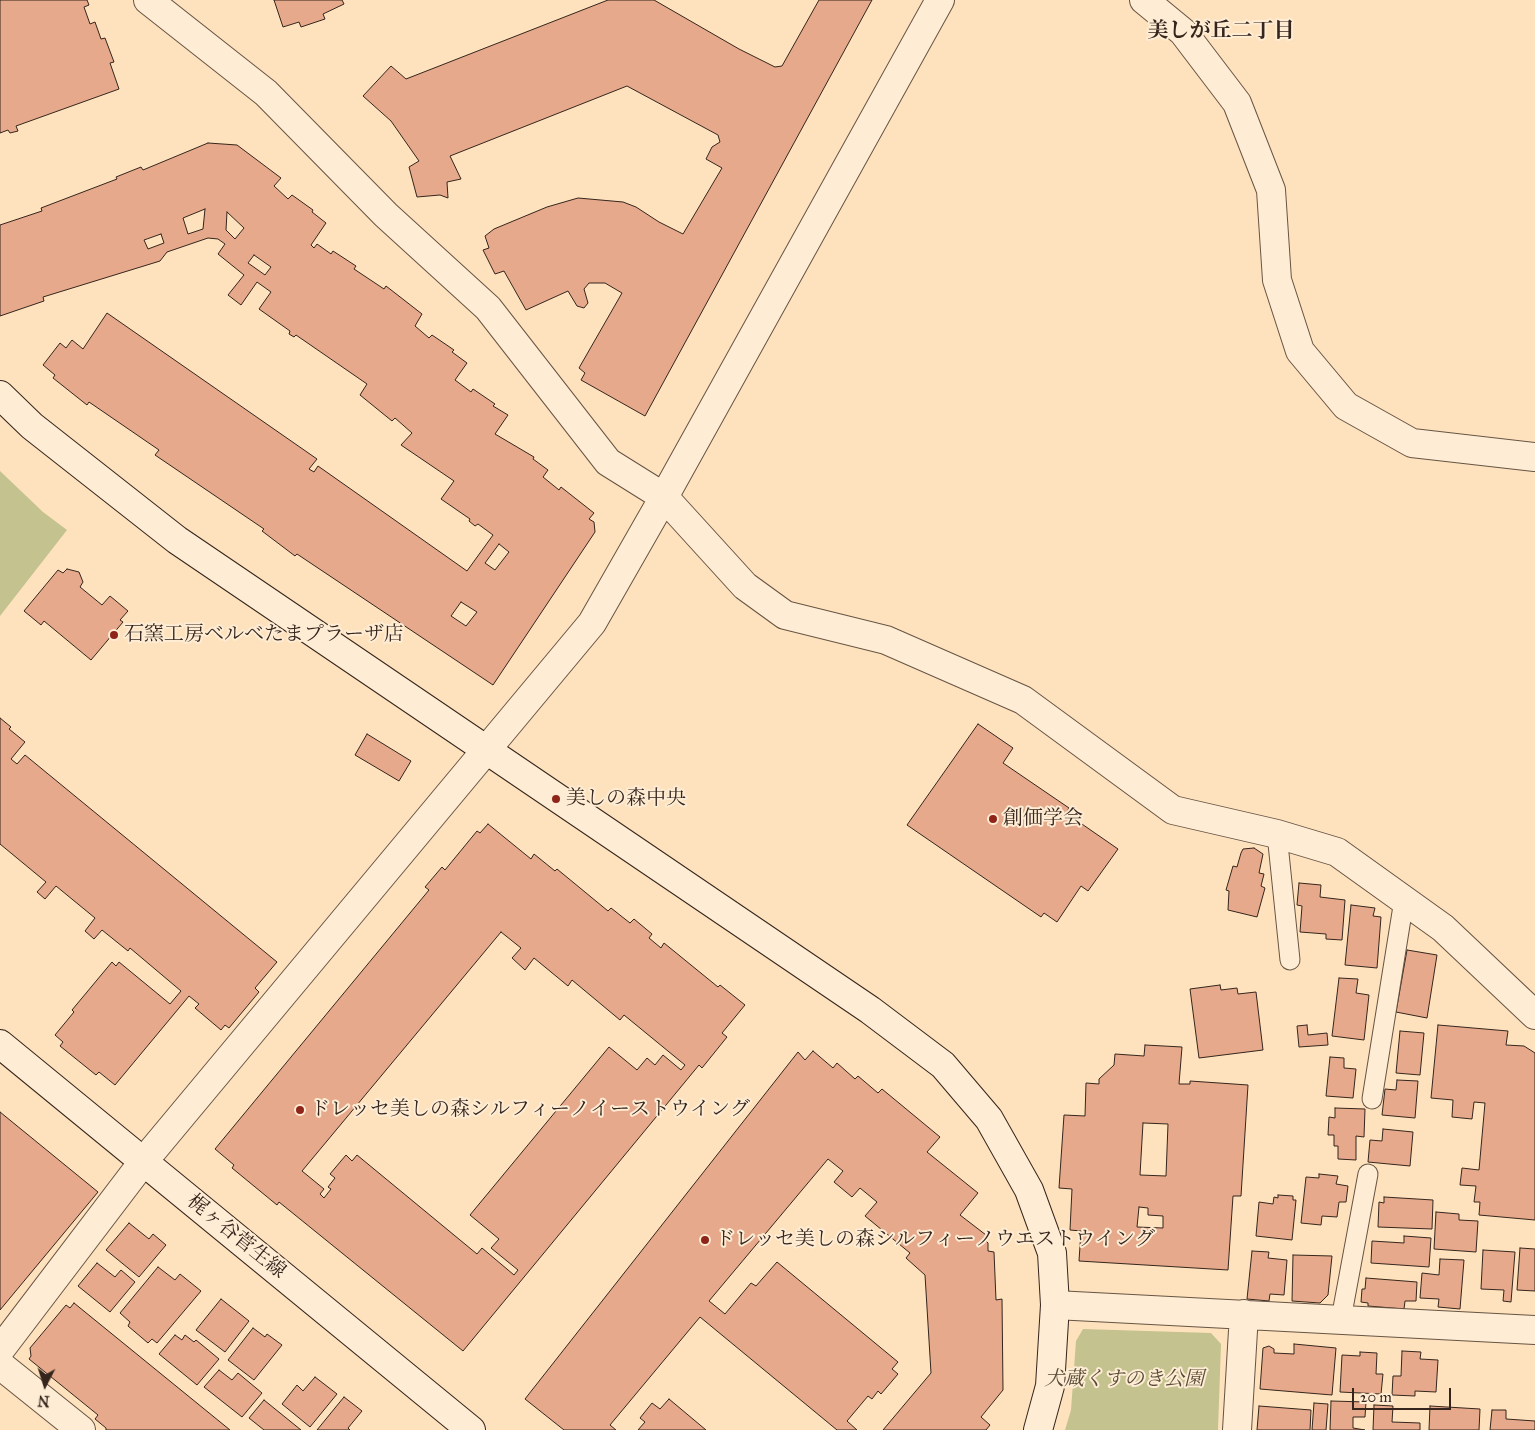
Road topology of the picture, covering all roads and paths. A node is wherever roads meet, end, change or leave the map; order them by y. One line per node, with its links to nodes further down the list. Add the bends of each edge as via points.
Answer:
1 (148, 0): 6 (street, via 266,93 386,216 488,308 608,462)
2 (940, 0): 6 (street)
3 (1144, 0): 5 (street, via 1183,32 1237,103 1271,190 1277,280 1300,351 1346,406 1412,443)
4 (0, 395): 7 (street, via 32,426 177,540)
5 (1535, 457)
6 (664, 497): 7 (street, via 592,624); 8 (street, via 745,586 785,615 886,640 1023,700 1173,810)
7 (487, 750): 14 (street); 16 (street, via 870,1010 942,1064 989,1119 1030,1190 1052,1253)
8 (1277, 834): 9 (street, via 1337,852); 10 (lane)
9 (1404, 900): 11 (street, via 1443,928); 13 (lane)
10 (1290, 960)
11 (1535, 1015)
12 (0, 1044): 14 (street, 梶ヶ谷菅生線)
13 (1372, 1099)
14 (143, 1162): 20 (street); 23 (street, 梶ヶ谷菅生線)
15 (1368, 1174): 18 (lane)
16 (1055, 1305): 17 (street); 24 (street, via 1050,1386)
17 (1244, 1314): 18 (street); 25 (street)
18 (1341, 1319): 19 (street)
19 (1535, 1330)
20 (0, 1350)
21 (0, 1365): 22 (street)
22 (81, 1430)
23 (471, 1430)
24 (1038, 1430)
25 (1237, 1430)

